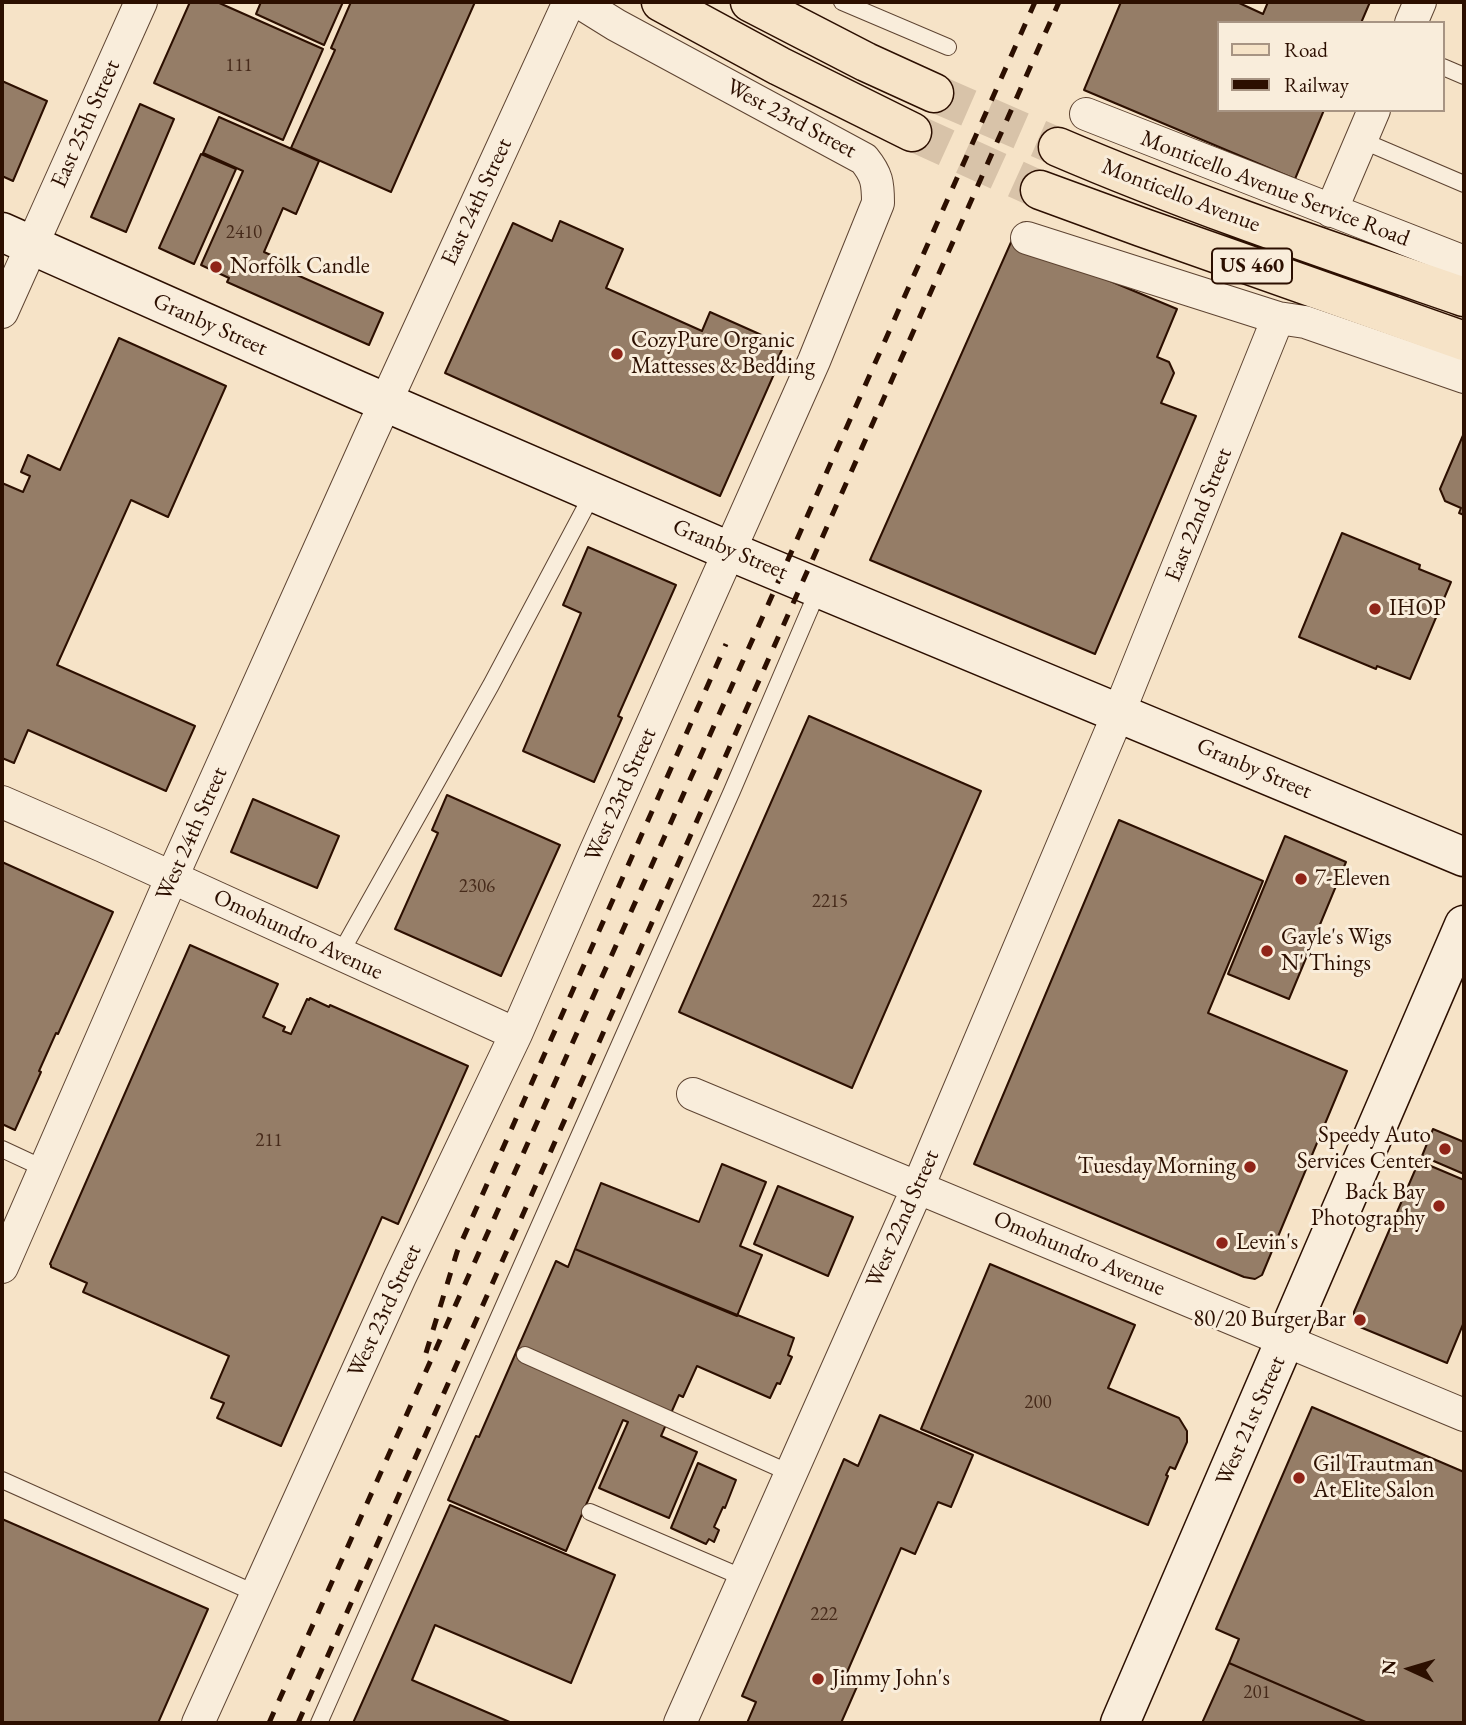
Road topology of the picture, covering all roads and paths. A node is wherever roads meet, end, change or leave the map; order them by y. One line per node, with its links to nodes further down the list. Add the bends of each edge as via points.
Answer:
1 (141, 2): 22 (street, East 25th Street)
2 (569, 2): 29 (street, East 24th Street)
3 (579, 2): 31 (street, West 23rd Street, via 864,159 874,170 878,203)
4 (662, 2): 15 (main road)
5 (750, 2): 12 (main road)
6 (842, 2): 9 (lane)
7 (1420, 2): 8 (street)
8 (1412, 21)
9 (948, 47)
10 (1445, 68): 11 (lane)
11 (1464, 76)
12 (934, 93)
13 (1373, 112): 16 (street)
14 (1086, 114): 20 (street, Monticello Avenue Service Road)
15 (912, 132)
16 (1361, 140): 18 (lane); 20 (street)
17 (1058, 147): 24 (main road, Monticello Avenue / US 460, via 1176,195)
18 (1464, 184)
19 (1040, 190): 27 (main road, Monticello Avenue / US 460)
20 (1331, 211): 23 (street, Monticello Avenue Service Road)
21 (1027, 238): 26 (street)
22 (17, 239): 25 (street, East 25th Street); 29 (street, Granby Street)
23 (1464, 262)
24 (1464, 297)
25 (2, 312)
26 (1278, 318): 28 (street, via 1305,322); 33 (street, East 22nd Street)
27 (1464, 341)
28 (1464, 377)
29 (385, 402): 30 (street, Granby Street); 36 (street, West 24th Street)
30 (594, 492): 31 (street, Granby Street); 38 (lane)
31 (729, 551): 32 (street, Granby Street); 39 (street, West 23rd Street)
32 (819, 588): 33 (street, Granby Street); 55 (lane)
33 (1119, 712): 35 (street, Granby Street); 43 (street, West 22nd Street)
34 (2, 802): 36 (street, Omohundro Avenue)
35 (1464, 857)
36 (172, 877): 38 (street, Omohundro Avenue); 42 (street, West 24th Street)
37 (1464, 925): 46 (street, West 21st Street)
38 (341, 954): 39 (street, Omohundro Avenue)
39 (516, 1034): 53 (street, West 23rd Street)
40 (693, 1094): 43 (street, Omohundro Avenue)
41 (2, 1149): 42 (lane)
42 (45, 1169): 44 (street, West 24th Street)
43 (918, 1187): 46 (street, Omohundro Avenue); 49 (street, West 22nd Street)
44 (11, 1222): 45 (street, West 24th Street)
45 (2, 1267)
46 (1286, 1340): 48 (street, Omohundro Avenue); 57 (street, West 21st Street)
47 (525, 1355): 49 (lane)
48 (1464, 1415)
49 (790, 1473): 52 (street, West 22nd Street)
50 (2, 1480): 53 (lane)
51 (590, 1512): 52 (lane)
52 (744, 1577): 56 (street, West 22nd Street)
53 (257, 1594): 54 (street, West 23rd Street)
54 (198, 1723)
55 (319, 1723)
56 (680, 1723)
57 (1120, 1723)

